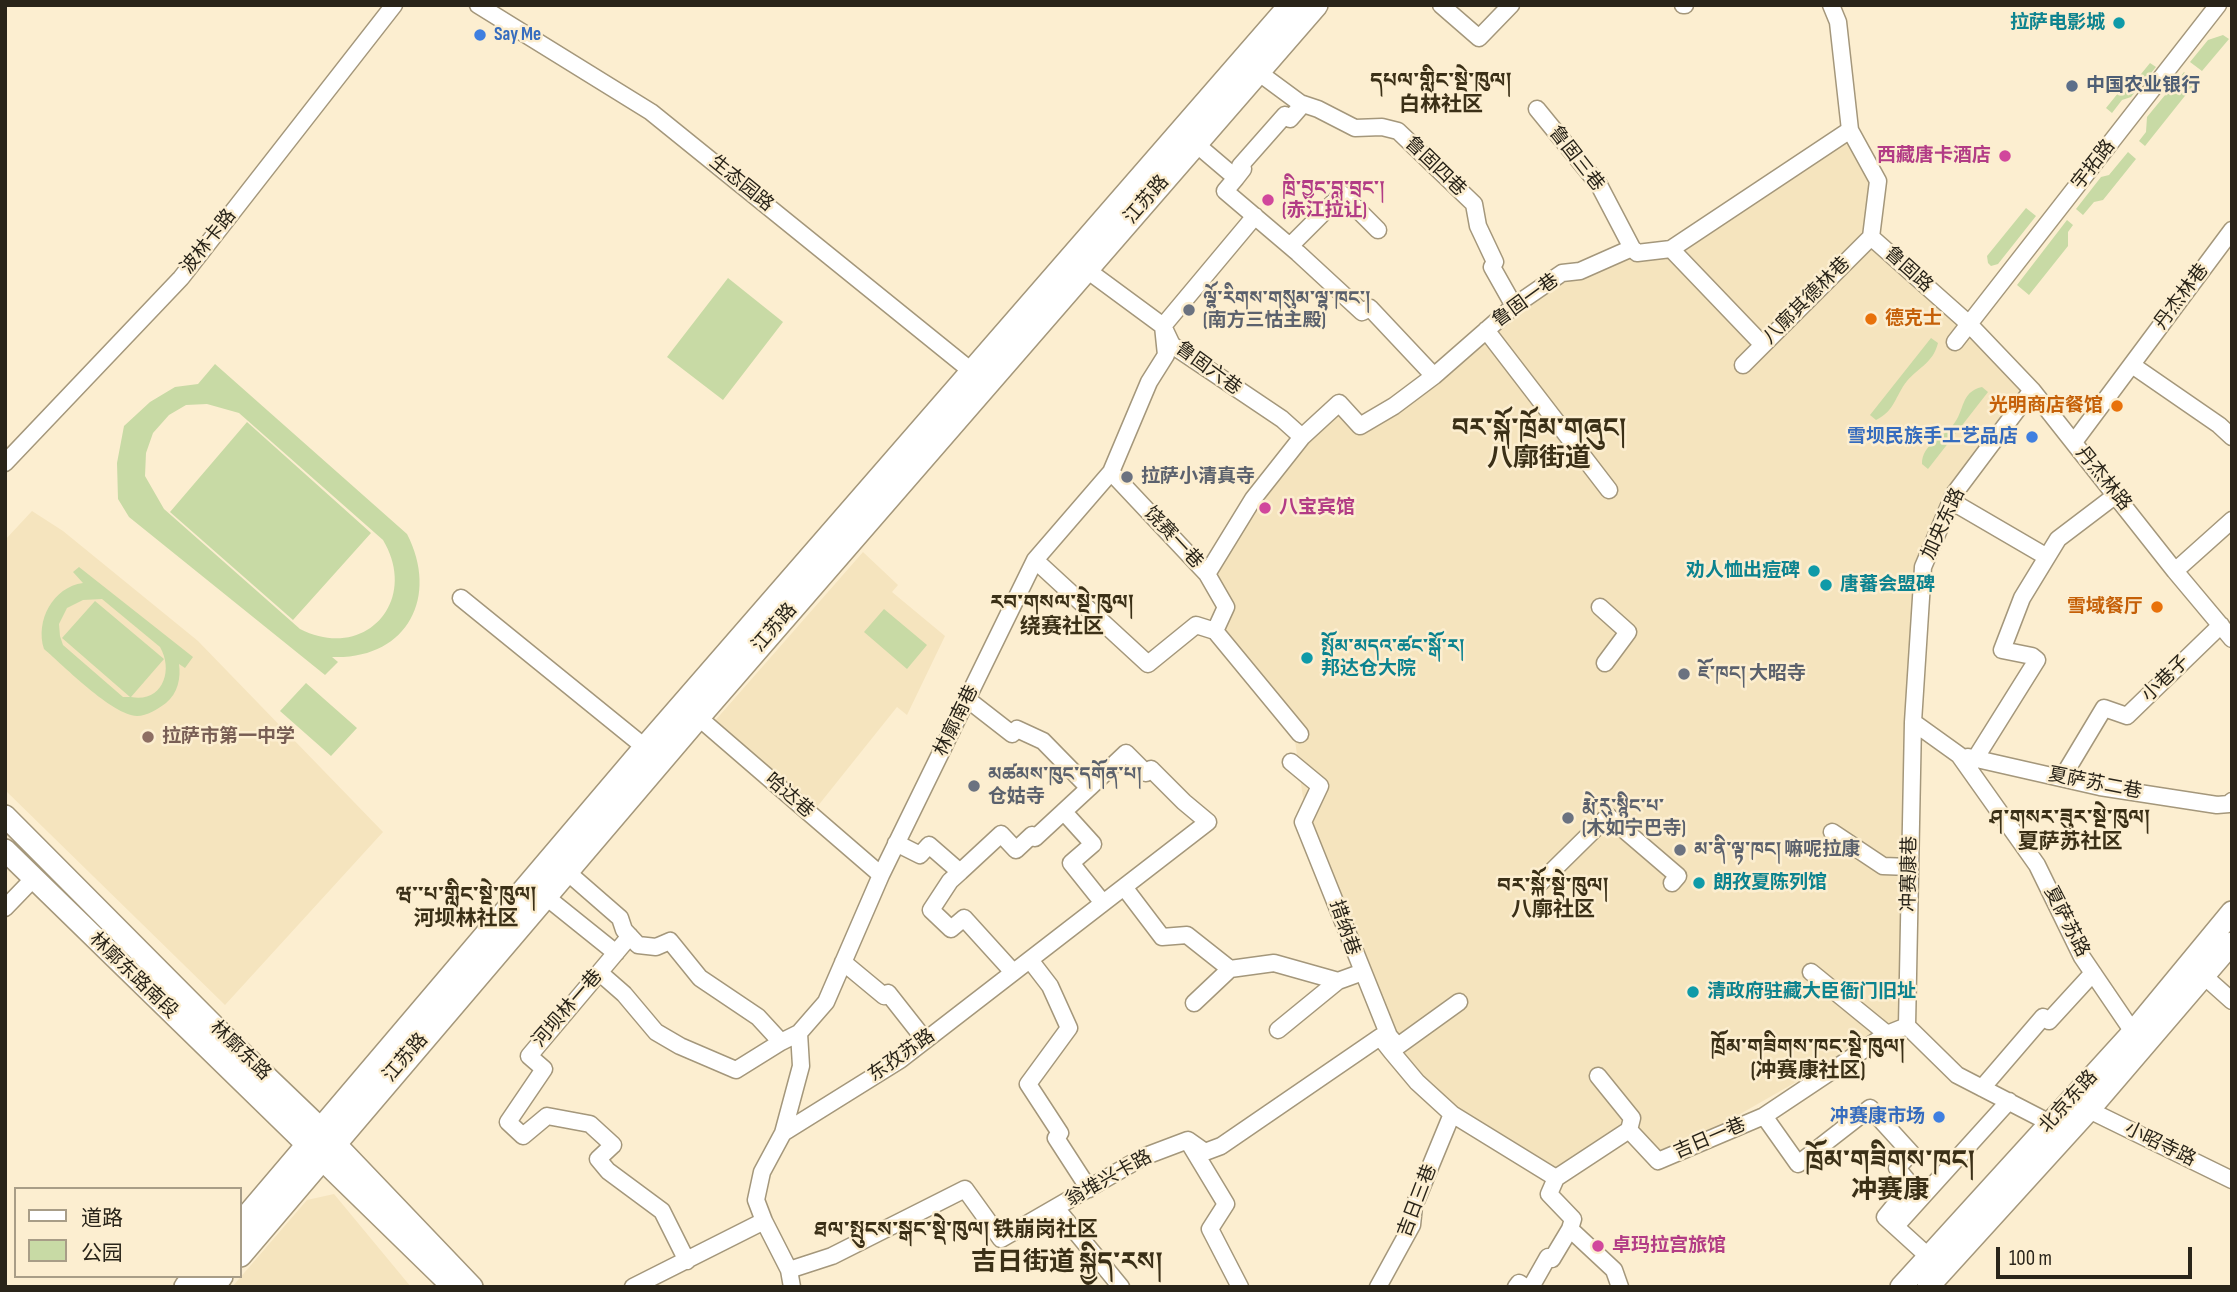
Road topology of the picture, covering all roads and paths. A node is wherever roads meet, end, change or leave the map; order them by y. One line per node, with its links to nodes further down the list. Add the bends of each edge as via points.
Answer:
1 (394, 5): 37 (street, 波林卡路, via 181,278)
2 (478, 5): 32 (street, 生态园路, via 650,112)
3 (1291, 5): 32 (highway, 江苏路)
4 (1315, 5): 9 (highway, 江苏路)
5 (1441, 5): 6 (street, via 1479,38)
6 (1511, 5)
7 (1831, 5): 12 (street, 鲁固路, via 1838,22)
8 (2218, 5): 24 (street, 宇拓路)
9 (1258, 72): 10 (street, 鲁固四巷); 13 (highway, 江苏路)
10 (1303, 104): 14 (street, via 1290,119 1284,115 1240,166 1243,169); 23 (street, 鲁固四巷, via 1355,128 1398,131 1474,204 1478,226 1495,262 1492,267)
11 (1536, 109): 20 (street, 鲁固三巷, via 1599,185)
12 (1850, 130): 18 (street, 鲁固路, via 1878,181); 21 (street, 鲁固一巷)
13 (1196, 144): 14 (street); 22 (highway, 江苏路)
14 (1236, 177): 15 (street, via 1224,191)
15 (1255, 216): 19 (street); 25 (street)
16 (1378, 230): 19 (street, via 1342,194)
17 (2232, 230): 30 (street, 丹杰林巷)
18 (1871, 237): 24 (street, 鲁固路); 28 (street, 八廓其德林巷)
19 (1290, 246): 31 (street, via 1362,312 1370,309)
20 (1632, 248): 21 (street, 鲁固一巷, via 1637,253); 23 (street, 鲁固一巷, via 1580,271 1562,273)
21 (1671, 249): 28 (street)
22 (1087, 270): 25 (street, 鲁固六巷); 32 (highway, 江苏路)
23 (1514, 306): 26 (street, 鲁固一巷)
24 (1969, 324): 27 (street, 宇拓路); 33 (street, 丹杰林路)
25 (1163, 326): 34 (street, 鲁固六巷, via 1172,345); 38 (street, 林廓南巷, via 1166,355 1149,382)
26 (1486, 330): 31 (street, 鲁固一巷); 39 (street)
27 (1955, 342)
28 (1763, 345): 29 (street, 八廓其德林巷)
29 (1743, 365)
30 (2132, 365): 35 (street); 36 (street, 丹杰林巷)
31 (1434, 376): 34 (street, 鲁固一巷, via 1360,426 1339,402)
32 (981, 378): 54 (highway, 江苏路); 58 (highway, 江苏路)
33 (2032, 390): 36 (street, 丹杰林路); 41 (street, 加央东路)
34 (1302, 437): 46 (street, via 1253,499)
35 (2232, 437)
36 (2074, 442): 40 (street, 丹杰林路)
37 (5, 463)
38 (1111, 471): 44 (street, 林廓南巷); 46 (street, 饶赛一巷)
39 (1609, 490)
40 (2116, 495): 43 (street, via 2058,539); 45 (street, 丹杰林路)
41 (1951, 501): 43 (street); 55 (street, 加央东路, via 1923,568)
42 (2232, 520): 45 (street)
43 (2048, 557): 60 (street, via 2022,598 2003,650 2037,660)
44 (1035, 560): 50 (street, via 1148,664 1196,625); 53 (street, 林廓南巷)
45 (2175, 571): 49 (street, 丹杰林路)
46 (1207, 574): 50 (street, 饶赛一巷, via 1226,607)
47 (461, 598): 58 (street)
48 (1600, 607): 52 (street, via 1628,632)
49 (2221, 625): 51 (street, 丹杰林路); 62 (street, 小巷子, via 2127,716 2104,708)
50 (1214, 631): 57 (street)
51 (2232, 639)
52 (1605, 663)
53 (970, 701): 56 (street); 63 (street, via 1012,734 1017,729 1043,741); 69 (street, 林廓南巷)
54 (698, 717): 58 (highway, 江苏路); 74 (street, 哈达巷)
55 (1913, 722): 59 (street, 夏萨苏路); 71 (street, 冲赛康巷)
56 (996, 724)
57 (1300, 734)
58 (653, 755): 72 (highway, 江苏路); 118 (highway, 江苏路)
59 (1959, 755): 60 (street, 夏萨苏二巷); 92 (street, 夏萨苏路, via 2037,864)
60 (1975, 759): 62 (street, 夏萨苏二巷)
61 (1291, 762): 107 (street, via 1320,786 1303,822)
62 (2062, 778): 64 (street, 夏萨苏二巷, via 2217,805)
63 (1090, 788): 65 (street); 78 (street, 东孜苏路, via 1126,753 1146,773 1151,769 1208,822)
64 (2232, 802)
65 (1064, 812): 73 (street, via 1016,850 1001,834); 80 (street, via 1093,844 1071,863)
66 (5, 817): 118 (main road, 林廓东路, via 227,1039)
67 (1305, 822): 93 (street, 措纳巷)
68 (1832, 832): 71 (street, via 1883,866)
69 (896, 843): 73 (street, via 920,855 929,845); 74 (street, 林廓南巷)
70 (5, 850): 75 (main road, 林廓东路南段)
71 (1910, 867): 99 (street, 冲赛康巷)
72 (566, 871): 79 (highway, 江苏路); 83 (street, via 620,918)
73 (960, 872): 89 (street, via 931,910 951,929 964,918)
74 (881, 874): 87 (street, 林廓南巷)
75 (34, 878): 81 (street); 118 (main road, 林廓东路南段)
76 (1540, 883): 77 (street, via 1608,816 1678,876)
77 (1672, 883)
78 (1124, 887): 80 (street, 东孜苏路); 88 (street, via 1162,937 1186,935)
79 (545, 896): 85 (street); 118 (highway, 江苏路)
80 (1103, 903): 86 (street, 东孜苏路)
81 (5, 908)
82 (2232, 912): 101 (main road, 北京东路)
83 (630, 936): 85 (street, 河坝林一巷); 106 (street, via 638,945 656,947 670,941 700,978 758,1017)
84 (2232, 943): 94 (main road, 北京东路)
85 (616, 953): 91 (street, 河坝林一巷)
86 (1030, 960): 89 (street, 东孜苏路); 121 (street, via 1050,986 1069,1028 1028,1084)
87 (843, 961): 102 (street, 林廓南巷, via 826,1002); 105 (street, via 884,996 888,993)
88 (1230, 969): 95 (street, via 1274,963); 98 (street)
89 (1013, 972): 105 (street, 东孜苏路)
90 (1811, 972): 103 (street)
91 (600, 973): 106 (street, via 656,1032 736,1070); 129 (street, 河坝林一巷, via 529,1056 544,1069 508,1122 523,1136 547,1116 590,1124 613,1145 598,1159 662,1210)
92 (2093, 973): 101 (street, 夏萨苏路); 109 (street, via 2049,1021 2043,1017)
93 (1360, 974): 95 (street); 104 (street, 措纳巷)
94 (2204, 976): 96 (street); 111 (main road, 北京东路)
95 (1338, 981): 100 (street)
96 (2232, 1001)
97 (1459, 1002): 107 (street)
98 (1194, 1003)
99 (1907, 1026): 103 (street, 吉日一巷); 109 (street, via 1957,1075)
100 (1278, 1030)
101 (2133, 1031): 114 (main road, 北京东路)
102 (799, 1033): 106 (street); 116 (street, via 801,1066)
103 (1887, 1034): 113 (street, 吉日一巷)
104 (1380, 1037): 107 (street); 117 (street, via 1221,1146 1205,1152)
105 (925, 1040): 116 (street, 东孜苏路)
106 (781, 1042)
107 (1393, 1048): 112 (street, via 1417,1082)
108 (1598, 1076): 115 (street, via 1632,1118)
109 (1982, 1087): 110 (street)
110 (2009, 1101): 114 (street); 125 (street)
111 (2089, 1110): 120 (street, 小昭寺路); 143 (main road, 北京东路)
112 (1452, 1114): 119 (street); 137 (street, 吉日三巷, via 1414,1206 1412,1225)
113 (1764, 1116): 115 (street, 吉日一巷, via 1658,1161); 125 (street, via 1798,1164 1870,1108 1911,1153 1897,1168 1911,1185 1885,1217)
114 (2050, 1123): 128 (main road, 北京东路)
115 (1629, 1130): 119 (street)
116 (783, 1133): 123 (street, 东孜苏路, via 762,1172 756,1200)
117 (1188, 1140): 121 (street, 翁堆兴卡路, via 1143,1157); 136 (street, via 1226,1204 1210,1229)
118 (321, 1144): 124 (highway, 江苏路); 127 (highway, 江苏路); 131 (main road, 林廓东路); 132 (main road, 林廓东路)
119 (1556, 1178): 126 (street, via 1549,1194 1573,1219)
120 (2232, 1180)
121 (1089, 1189): 122 (street, 翁堆兴卡路)
122 (1056, 1208): 130 (street, 翁堆兴卡路, via 1002,1239 965,1189 832,1256); 135 (street)
123 (764, 1221): 129 (street); 130 (street, 东孜苏路)
124 (242, 1223)
125 (1896, 1226): 128 (street)
126 (1570, 1228): 140 (street); 141 (street, via 1614,1270)
127 (242, 1252)
128 (1929, 1256): 142 (main road, 北京东路)
129 (687, 1261): 133 (street)
130 (789, 1270): 134 (street, 东孜苏路)
131 (453, 1287)
132 (472, 1287)
133 (633, 1287)
134 (792, 1287)
135 (1121, 1287)
136 (1240, 1287)
137 (1378, 1287)
138 (1517, 1287): 139 (street, via 1519,1283)
139 (1525, 1287)
140 (1531, 1287)
141 (1620, 1287)
142 (1901, 1287)
143 (1928, 1287)

